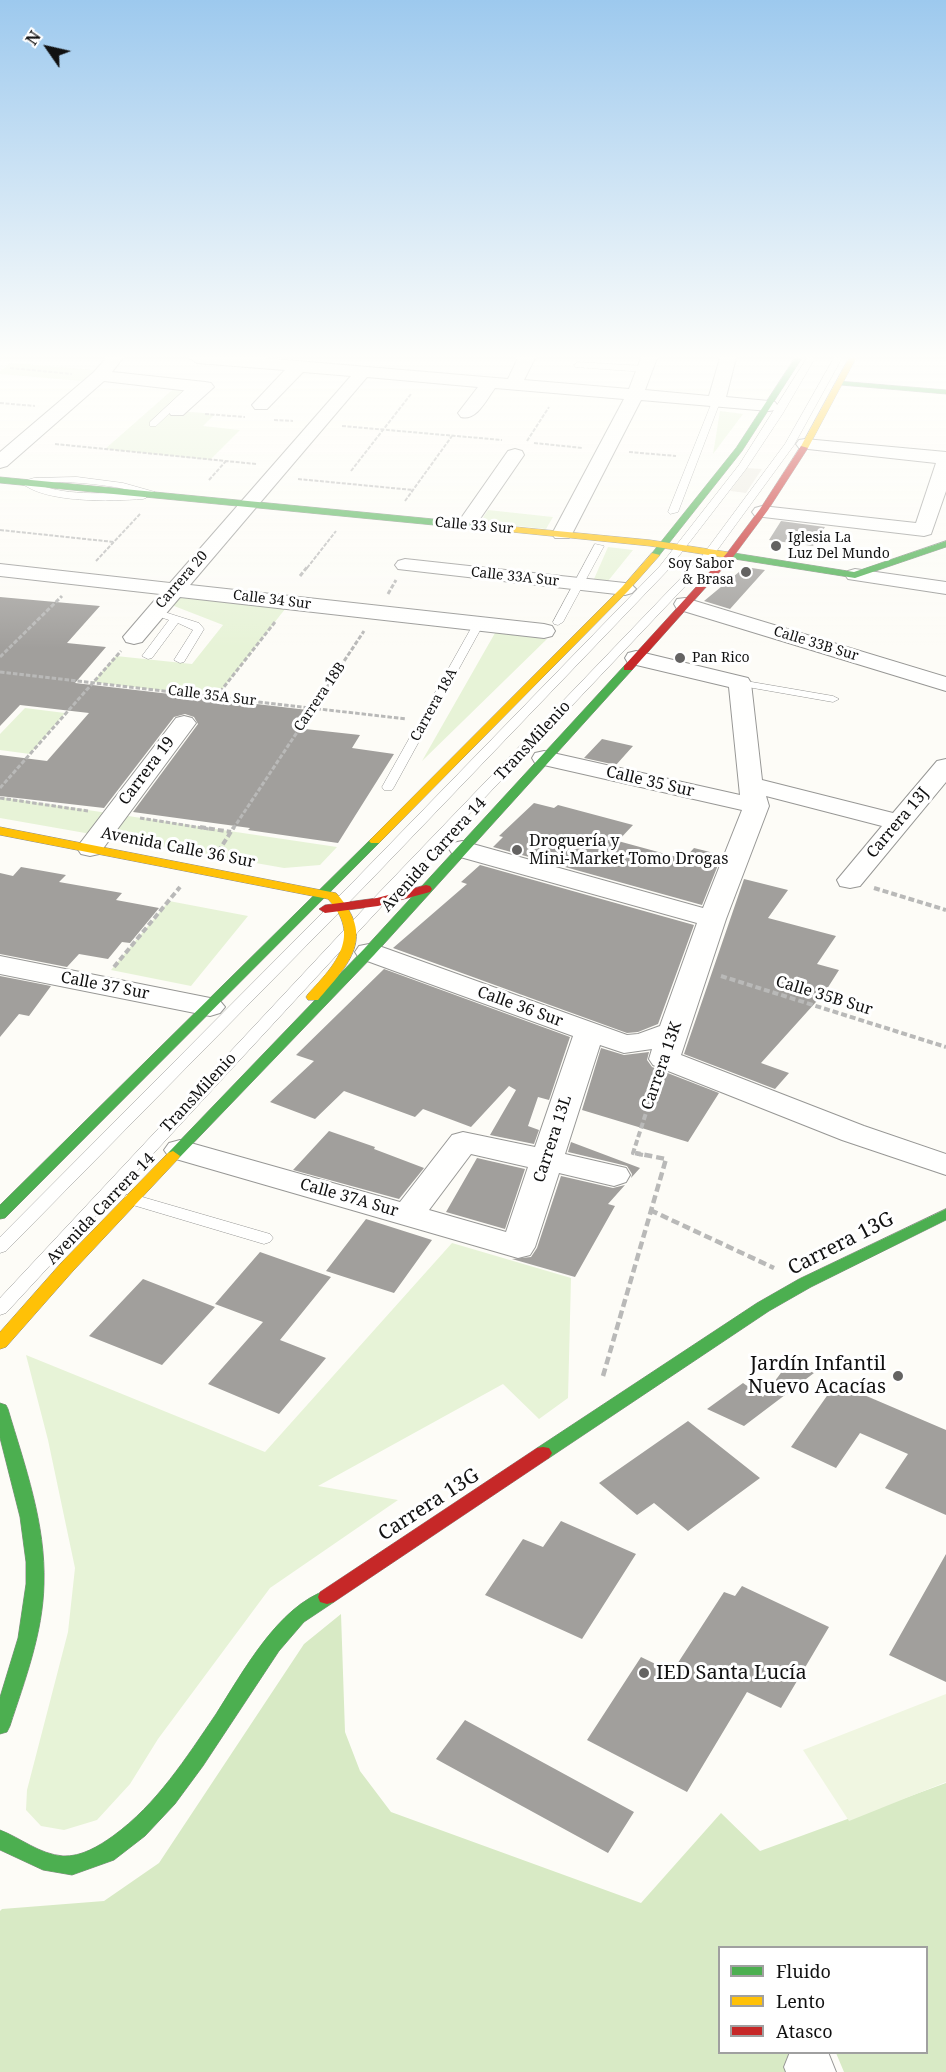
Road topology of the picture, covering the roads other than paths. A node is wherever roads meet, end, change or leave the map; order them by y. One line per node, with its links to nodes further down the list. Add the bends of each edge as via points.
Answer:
1 (292, 455): 12 (street, Carrera 20)
2 (510, 455): 15 (street)
3 (604, 455): 16 (street)
4 (695, 455): 13 (lane)
5 (732, 455): 18 (main road)
6 (750, 455): 20 (lane, TransMilenio)
7 (782, 455): 21 (lane, TransMilenio)
8 (798, 455): 14 (main road, Avenida Carrera 14)
9 (867, 455): 10 (street)
10 (945, 468): 14 (street, via 924,530)
11 (0, 480): 12 (main road, Calle 33 Sur)
12 (248, 504): 15 (main road, Calle 33 Sur); 27 (street, Carrera 20)
13 (673, 512)
14 (762, 512): 22 (main road, Avenida Carrera 14)
15 (466, 525): 16 (main road, Calle 33 Sur)
16 (562, 534): 18 (main road, Calle 33 Sur)
17 (946, 544): 25 (main road)
18 (664, 545): 20 (main road, Calle 33 Sur); 28 (main road)
19 (598, 546): 26 (lane)
20 (681, 548): 21 (main road, Calle 33 Sur); 56 (lane, TransMilenio)
21 (711, 552): 22 (main road, Calle 33 Sur); 54 (lane, TransMilenio)
22 (730, 555): 25 (main road, Calle 33 Sur); 30 (main road, Avenida Carrera 14)
23 (405, 565): 26 (street, Calle 33A Sur)
24 (0, 570): 27 (street, Calle 34 Sur)
25 (855, 575): 29 (street, Calle 33 Sur)
26 (578, 584): 28 (street, Calle 33A Sur); 34 (lane)
27 (175, 588): 31 (street, Carrera 20); 33 (street, Calle 34 Sur)
28 (625, 588): 53 (main road)
29 (946, 588)
30 (685, 604): 37 (main road, Avenida Carrera 14); 39 (street, Calle 33B Sur)
31 (155, 612): 32 (lane); 35 (street, Carrera 20)
32 (176, 619): 36 (lane); 38 (lane, via 199,629)
33 (479, 623): 34 (street, Calle 34 Sur); 45 (lane, Carrera 18A)
34 (551, 626)
35 (134, 637)
36 (148, 656)
37 (636, 658): 40 (street); 43 (main road, Avenida Carrera 14)
38 (180, 660)
39 (942, 676)
40 (740, 683): 41 (lane); 46 (street, Carrera 13K)
41 (834, 699)
42 (184, 723): 49 (street, Carrera 19)
43 (544, 758): 46 (street, Calle 35 Sur); 50 (main road, Avenida Carrera 14)
44 (942, 777): 47 (street, Carrera 13J)
45 (388, 787)
46 (753, 796): 47 (street, Calle 35 Sur); 58 (street, Carrera 13K)
47 (899, 822): 51 (street, Carrera 13J)
48 (0, 831): 49 (main road, Avenida Calle 36 Sur)
49 (90, 848): 53 (main road, Avenida Calle 36 Sur)
50 (462, 849): 52 (main road, Avenida Carrera 14); 58 (street)
51 (850, 880)
52 (426, 889): 54 (main road); 59 (main road, Avenida Carrera 14)
53 (323, 892): 56 (main road, Avenida Calle 36 Sur); 57 (main road)
54 (378, 902): 56 (main road); 59 (lane, TransMilenio)
55 (286, 905): 57 (main road)
56 (340, 906): 57 (main road); 59 (main road); 73 (lane, TransMilenio)
57 (307, 909): 61 (main road)
58 (712, 919): 63 (street, Carrera 13K)
59 (361, 941): 62 (street, Calle 36 Sur); 64 (main road, Avenida Carrera 14); 64 (main road, via 349,945 336,970 231,1084); 75 (lane, TransMilenio, via 133,1163)
60 (0, 965): 61 (street, Calle 37 Sur)
61 (210, 1007): 70 (main road)
62 (589, 1032): 63 (street, Calle 36 Sur, via 624,1044); 65 (street, Carrera 13L)
63 (668, 1045): 66 (street, via 854,1133)
64 (180, 1150): 68 (main road, Avenida Carrera 14); 71 (street, Calle 37A Sur)
65 (546, 1160): 67 (street); 71 (street, via 463,1142); 74 (street, Carrera 13L)
66 (946, 1165)
67 (614, 1175)
68 (132, 1199): 72 (lane); 76 (main road, Avenida Carrera 14)
69 (946, 1214): 79 (main road, Carrera 13G, via 805,1283 738,1324 298,1616 279,1634 148,1821 99,1859 72,1865 44,1862)
70 (0, 1215)
71 (408, 1215): 74 (street, Calle 37A Sur)
72 (264, 1238)
73 (0, 1247)
74 (518, 1247)
75 (0, 1309)
76 (0, 1343)
77 (0, 1409): 78 (main road, via 26,1502 35,1574 32,1610)
78 (0, 1726)
79 (0, 1839)

